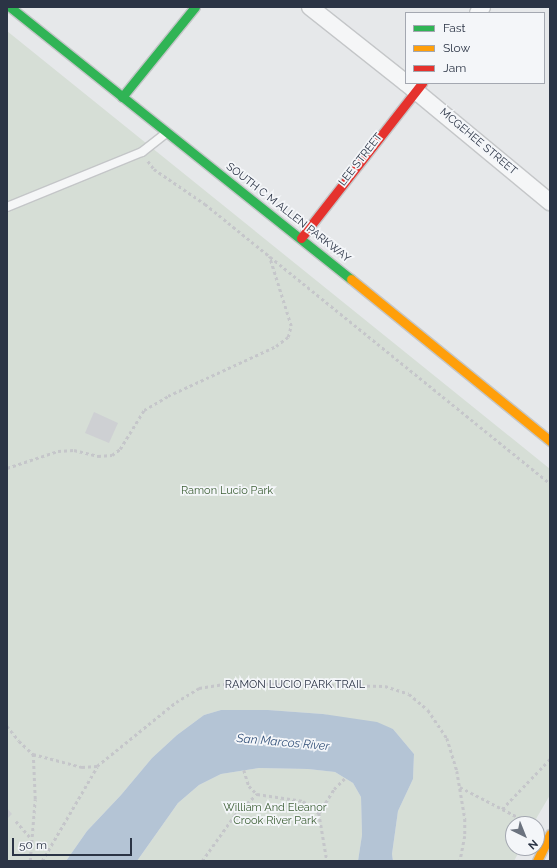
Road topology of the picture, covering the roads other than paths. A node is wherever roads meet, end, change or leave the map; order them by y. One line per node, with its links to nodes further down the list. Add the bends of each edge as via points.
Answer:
1 (10, 7): 6 (street, SOUTH C M ALLEN PARKWAY)
2 (195, 7): 6 (street)
3 (310, 7): 4 (street, MCGEHEE STREET)
4 (405, 80)
5 (412, 85): 8 (street, MCGEHEE STREET); 10 (street, LEE STREET)
6 (122, 97): 7 (street, SOUTH C M ALLEN PARKWAY)
7 (166, 132): 9 (lane, via 142,152); 10 (street, SOUTH C M ALLEN PARKWAY)
8 (550, 202)
9 (7, 207)
10 (301, 238): 11 (street, SOUTH C M ALLEN PARKWAY)
11 (550, 441)
12 (550, 834): 13 (street)
13 (537, 861)

